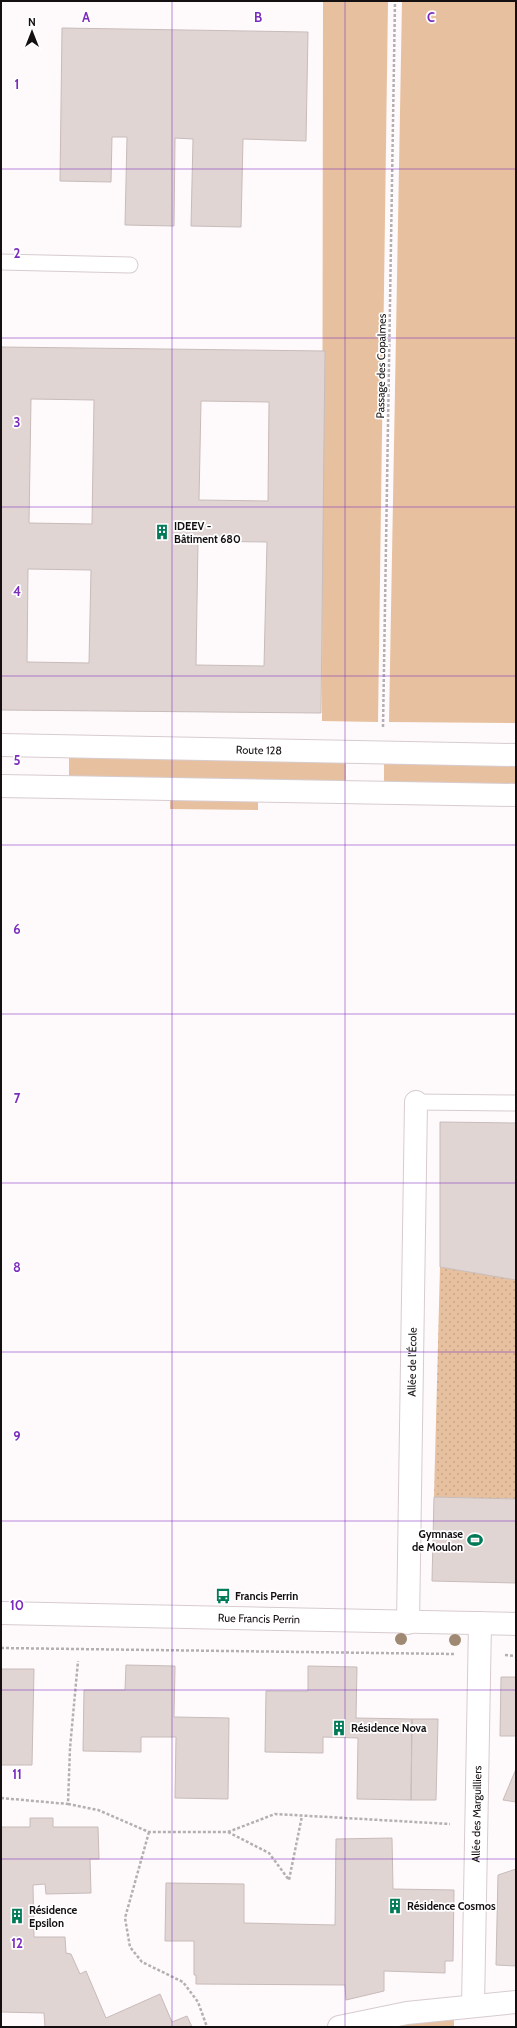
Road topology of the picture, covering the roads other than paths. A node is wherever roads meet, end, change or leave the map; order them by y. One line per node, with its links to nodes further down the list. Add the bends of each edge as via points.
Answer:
1 (1, 262): 2 (lane)
2 (130, 265)
3 (1, 745): 4 (street, Route 128)
4 (516, 755)
5 (1, 786): 6 (street)
6 (516, 795)
7 (416, 1102): 8 (lane); 10 (street, Allée de l'École)
8 (516, 1103)
9 (1, 1613): 10 (street, Rue Francis Perrin)
10 (408, 1623): 11 (street, Rue Francis Perrin)
11 (480, 1623): 12 (street, Rue Francis Perrin); 14 (street, Allée des Marguilliers)
12 (516, 1624)
13 (516, 2002): 14 (street)
14 (473, 2006): 15 (street, via 407,2013)
15 (340, 2027)

